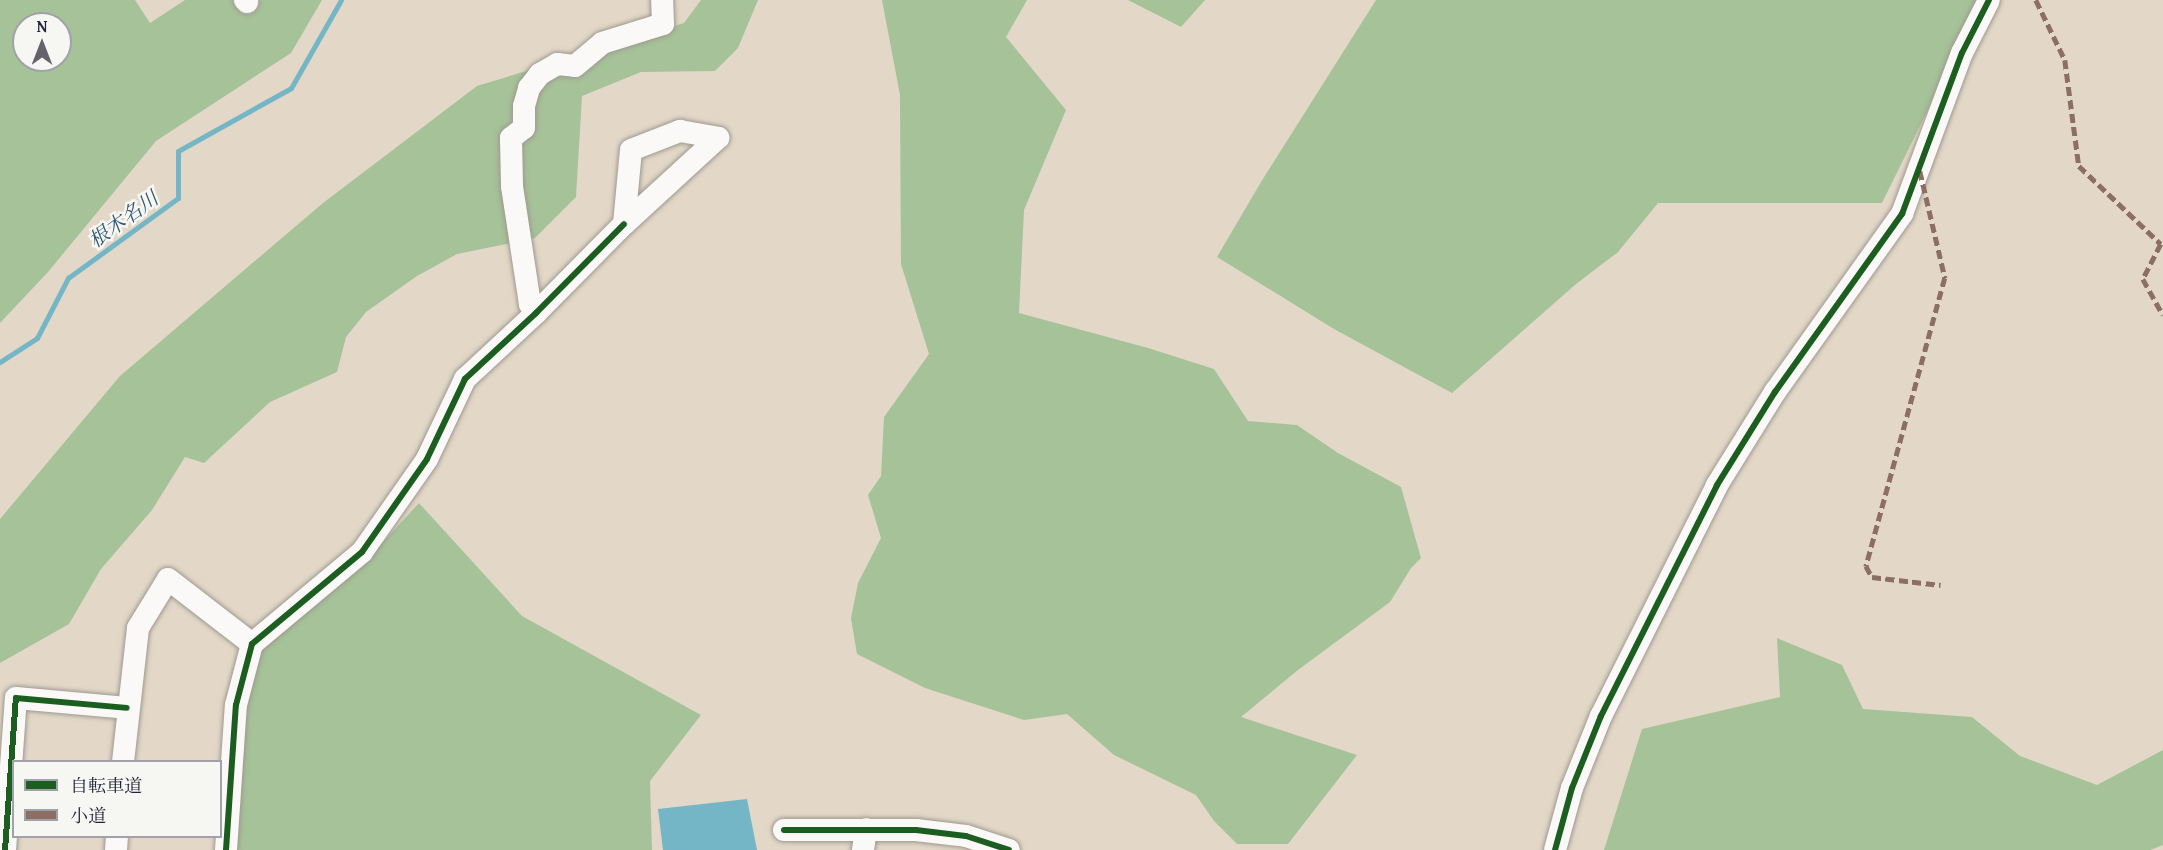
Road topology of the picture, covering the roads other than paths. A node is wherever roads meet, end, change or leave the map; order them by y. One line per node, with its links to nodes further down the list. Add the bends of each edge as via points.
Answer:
1 (662, 0): 4 (street, via 663,24 602,43 575,66 557,64 540,74 529,88 524,129 511,138 512,186 531,304)
2 (1989, 0): 14 (street, via 1962,53 1902,214 1775,392 1717,484 1601,716 1572,788)
3 (624, 224): 3 (street, via 701,153 718,138 680,131 631,150); 4 (street)
4 (536, 313): 5 (street, via 465,379 427,459 362,552)
5 (252, 644): 6 (street, via 168,579 138,628); 12 (street, via 236,705)
6 (127, 708): 7 (street); 11 (street, via 16,698)
7 (123, 760)
8 (784, 830): 9 (street)
9 (865, 839): 10 (street, via 916,830)
10 (964, 843): 13 (street)
11 (5, 850)
12 (226, 850)
13 (1009, 850)
14 (1555, 850)

